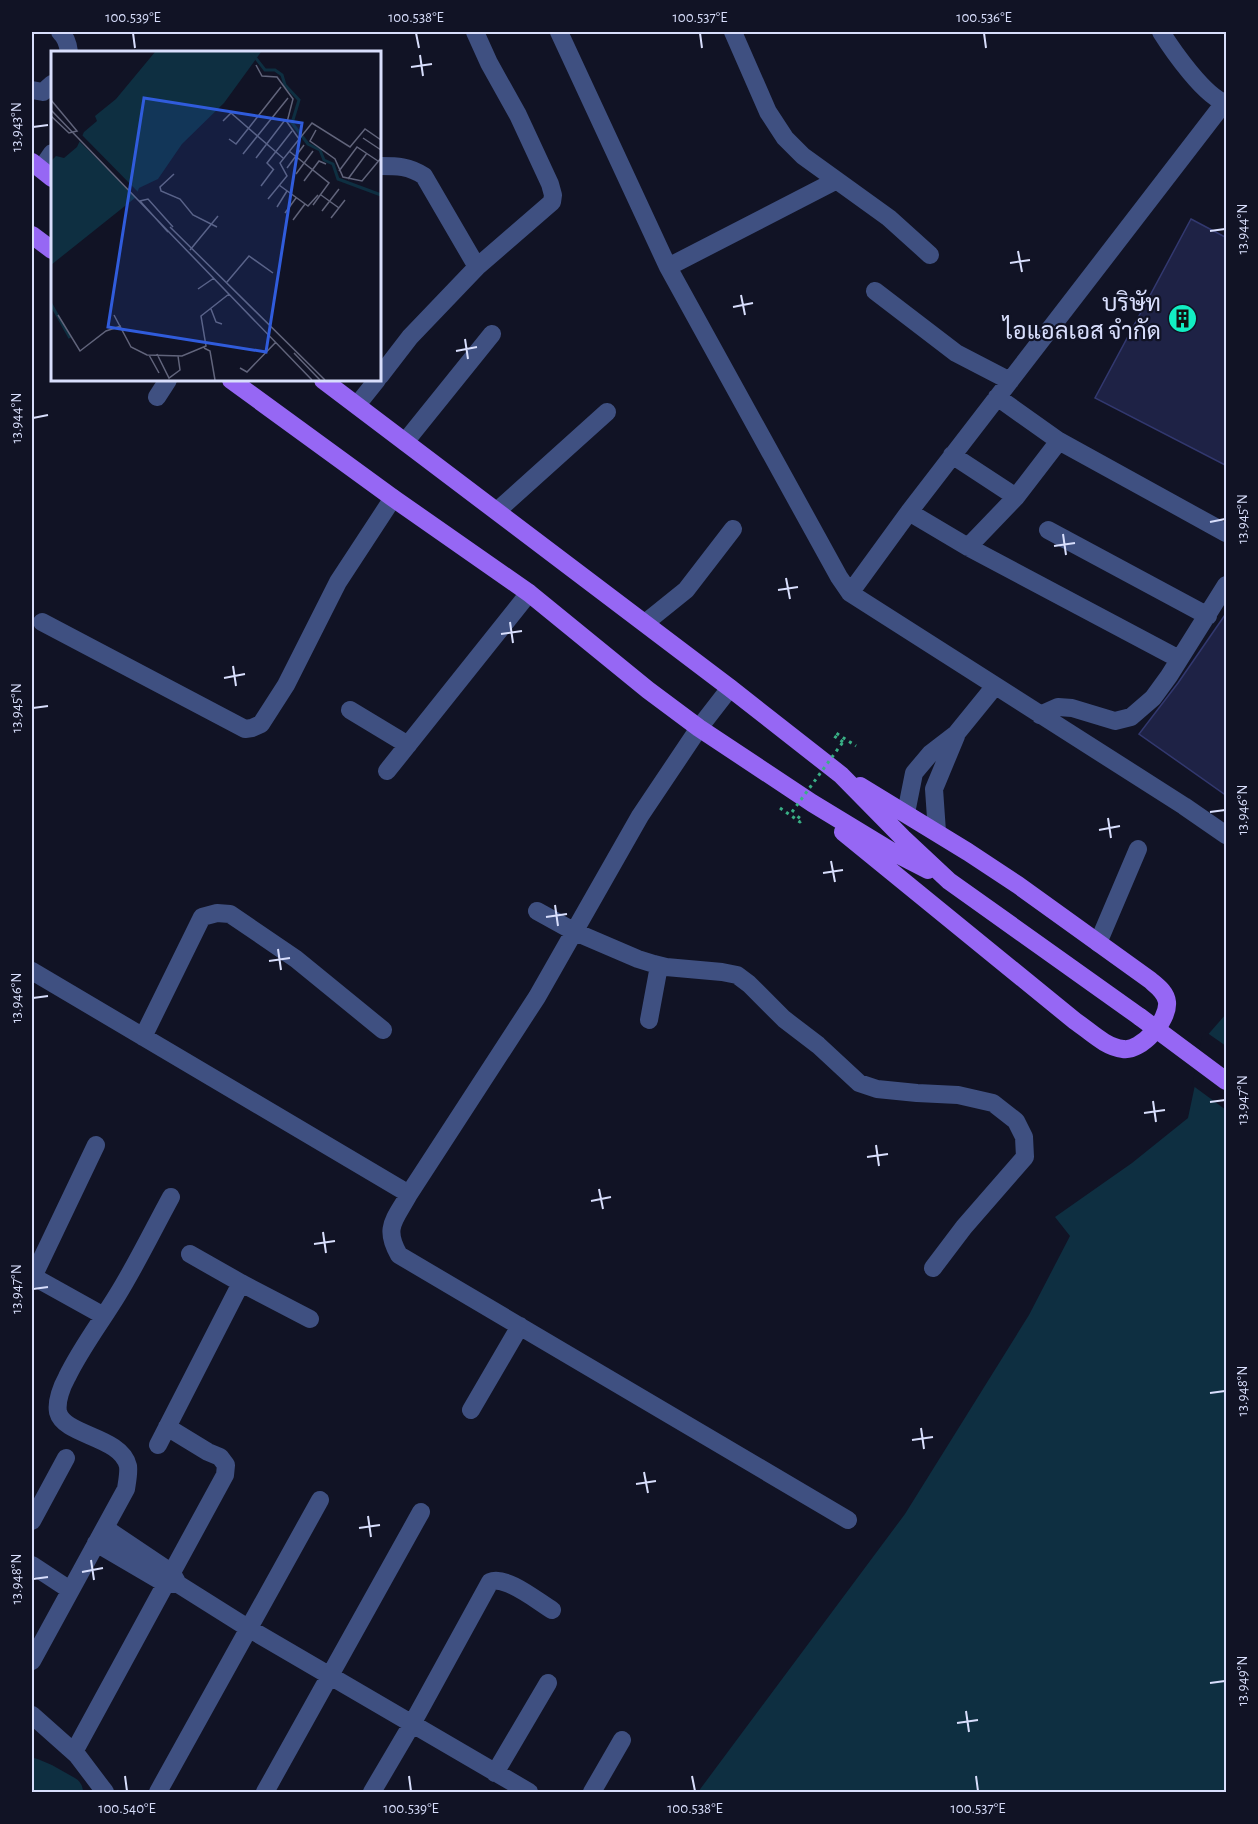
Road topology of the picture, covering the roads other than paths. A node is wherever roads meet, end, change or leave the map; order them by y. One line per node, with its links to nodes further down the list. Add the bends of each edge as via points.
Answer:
1 (60, 32): 6 (street)
2 (475, 32): 17 (street, via 553,195 546,209)
3 (559, 32): 18 (street)
4 (733, 32): 13 (street, via 768,112 785,138)
5 (1161, 32): 9 (street, via 1195,78)
6 (69, 51)
7 (51, 85): 8 (street, via 43,92)
8 (32, 90)
9 (1225, 103): 26 (street)
10 (51, 155): 12 (street)
11 (381, 166): 17 (street, via 413,168 424,176)
12 (42, 170)
13 (835, 181): 16 (street, via 889,218); 18 (street)
14 (32, 235): 15 (main road)
15 (51, 249)
16 (930, 255)
17 (477, 267): 21 (street, via 410,337)
18 (669, 267): 44 (street)
19 (875, 291): 26 (street, via 956,353)
20 (492, 334): 32 (street)
21 (381, 374)
22 (167, 381): 28 (street)
23 (232, 381): 35 (main road)
24 (324, 381): 29 (main road)
25 (376, 381): 29 (street)
26 (1010, 381): 27 (street)
27 (997, 397): 31 (street); 33 (street)
28 (157, 398)
29 (357, 405): 32 (main road)
30 (607, 412): 36 (street)
31 (1059, 441): 34 (street); 40 (street)
32 (405, 442): 36 (main road)
33 (952, 455): 34 (street); 37 (street)
34 (1016, 497): 41 (street)
35 (393, 498): 43 (main road); 46 (street, via 338,582 286,685 261,724 252,728 245,729)
36 (497, 511): 47 (main road)
37 (909, 512): 41 (street); 44 (street)
38 (733, 529): 47 (street, via 686,590)
39 (1048, 530): 45 (street)
40 (1227, 532)
41 (968, 548): 48 (street)
42 (1227, 585): 45 (street)
43 (529, 592): 53 (main road); 55 (street)
44 (850, 593): 49 (street)
45 (1208, 616): 48 (street)
46 (42, 622)
47 (645, 623): 50 (main road)
48 (1179, 659): 52 (street, via 1153,698 1131,717 1115,721 1058,707)
49 (995, 686): 52 (street); 54 (street)
50 (730, 688): 53 (street); 57 (main road)
51 (350, 710): 55 (street)
52 (1040, 715): 61 (street)
53 (699, 728): 58 (main road); 65 (street, via 640,816)
54 (956, 734): 59 (street, via 930,754 914,773); 60 (street, via 934,789)
55 (408, 745): 56 (street)
56 (387, 771)
57 (841, 775): 59 (main road); 63 (main road)
58 (812, 803): 63 (main road); 66 (main road, via 857,845 1076,1021 1106,1043 1126,1050 1134,1048 1163,1021 1167,1000 1156,986)
59 (906, 813): 60 (main road)
60 (937, 832): 66 (main road)
61 (1227, 835)
62 (1138, 849): 66 (street)
63 (950, 881): 72 (main road, bridge)
64 (537, 911): 65 (street)
65 (575, 932): 67 (street); 74 (street)
66 (1098, 943)
67 (659, 966): 69 (street); 77 (street, via 737,975 859,1083 877,1089 958,1095 993,1103 1016,1121 1024,1137 1025,1157 963,1227)
68 (32, 971): 71 (street)
69 (649, 1020)
70 (382, 1030): 71 (street, via 296,959 230,914 217,913 202,917)
71 (143, 1037): 74 (street)
72 (1227, 1081)
73 (96, 1145): 78 (street)
74 (409, 1194): 82 (street, via 390,1228 399,1255)
75 (171, 1197): 80 (street)
76 (190, 1254): 79 (street)
77 (933, 1268)
78 (32, 1277): 80 (street)
79 (240, 1283): 81 (street); 84 (street)
80 (104, 1316): 91 (street, via 66,1377 58,1411 71,1426 122,1453 128,1467 126,1489)
81 (310, 1319)
82 (520, 1326): 83 (street); 89 (street)
83 (471, 1410)
84 (167, 1427): 85 (street); 93 (street, via 220,1457 226,1465 225,1475)
85 (158, 1445)
86 (66, 1458): 90 (street)
87 (320, 1500): 96 (street)
88 (421, 1512): 98 (street)
89 (848, 1520)
90 (32, 1521)
91 (101, 1535): 93 (street); 94 (street)
92 (32, 1565): 94 (street)
93 (172, 1580): 96 (street); 103 (street)
94 (70, 1590): 97 (street)
95 (552, 1610): 101 (street, via 506,1582 490,1582)
96 (248, 1628): 98 (street); 106 (street)
97 (32, 1661)
98 (331, 1677): 101 (street); 107 (street)
99 (548, 1683): 104 (street)
100 (32, 1715): 103 (street)
101 (412, 1724): 104 (street); 108 (street)
102 (622, 1740): 110 (street)
103 (74, 1752): 105 (street)
104 (495, 1773): 109 (street)
105 (105, 1792)
106 (158, 1792)
107 (265, 1792)
108 (372, 1792)
109 (529, 1792)
110 (592, 1792)

